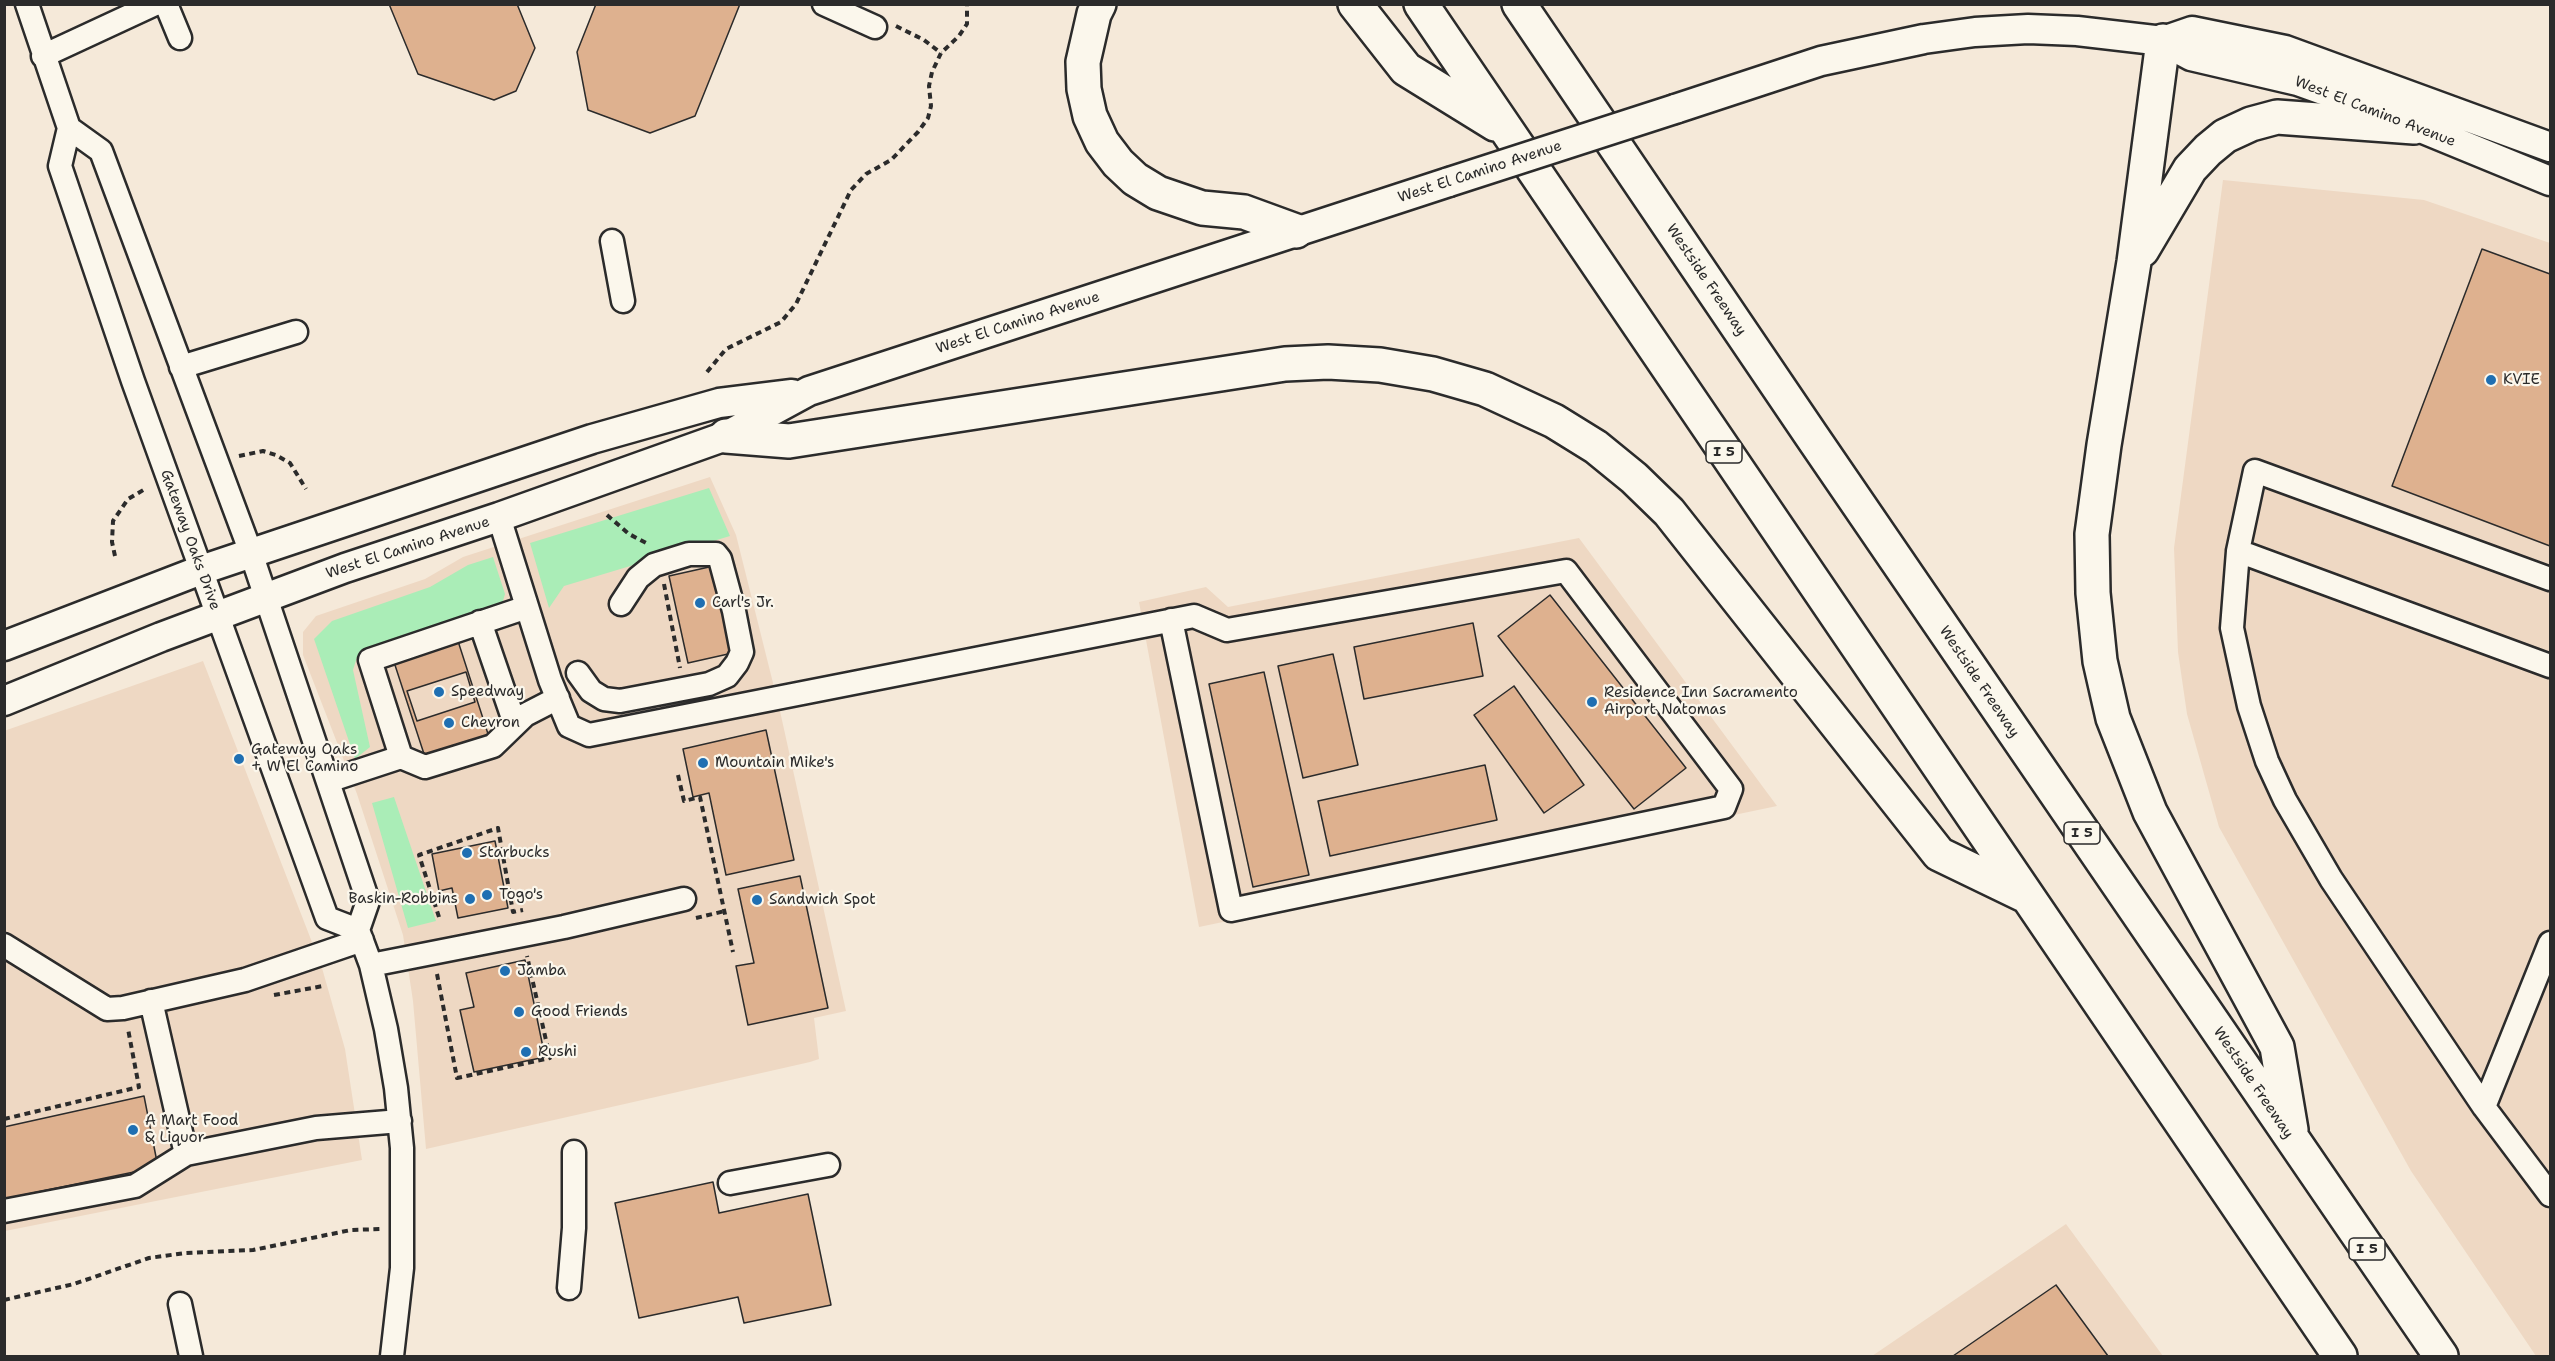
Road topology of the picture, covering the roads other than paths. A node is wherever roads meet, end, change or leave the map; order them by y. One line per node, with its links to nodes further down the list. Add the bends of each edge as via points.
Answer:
1 (27, 4): 12 (street)
2 (155, 4): 12 (street)
3 (166, 4): 10 (street)
4 (824, 4): 9 (street)
5 (1100, 4): 18 (highway, via 1083,62 1084,89 1090,116 1118,164 1158,193 1202,208 1244,212)
6 (1354, 4): 15 (highway, via 1406,69)
7 (1421, 4): 15 (highway, I 5)
8 (1519, 4): 54 (highway, Westside Freeway / I 5)
9 (881, 25)
10 (180, 38)
11 (2163, 41): 13 (main road, West El Camino Avenue, via 2191,56 2298,81); 16 (main road, West El Camino Avenue, via 2192,31 2285,50); 18 (main road, West El Camino Avenue, bridge, via 2077,31 1975,32 1821,61); 20 (highway)
12 (43, 56): 14 (street)
13 (2414, 127): 17 (main road, West El Camino Avenue); 20 (highway, via 2277,117 2251,123 2225,136 2190,169)
14 (69, 128): 23 (street, via 102,151); 29 (street, Gateway Oaks Drive, via 60,166)
15 (1505, 130): 45 (highway, I 5)
16 (2550, 147)
17 (2550, 181)
18 (1296, 231): 24 (main road, West El Camino Avenue)
19 (612, 241): 21 (street)
20 (2134, 262): 54 (highway, via 2092,534 2100,661 2113,718 2150,812 2277,1047)
21 (623, 301)
22 (296, 332): 23 (street)
23 (181, 367): 28 (street)
24 (810, 391): 25 (main road, West El Camino Avenue); 28 (main road, West El Camino Avenue, via 719,403 592,439)
25 (726, 436): 26 (main road, West El Camino Avenue); 45 (highway, via 789,441 1285,364 1380,365 1433,374 1485,389 1554,421 1596,447 1634,478 1669,512 1939,854)
26 (499, 518): 31 (main road, West El Camino Avenue); 33 (street)
27 (2238, 551): 30 (street, via 2255,471); 38 (street); 52 (street, via 2232,628 2249,706 2276,780 2331,879)
28 (251, 553): 29 (main road, West El Camino Avenue); 31 (street)
29 (201, 570): 34 (street, Gateway Oaks Drive); 37 (main road, West El Camino Avenue)
30 (2550, 579)
31 (266, 598): 34 (main road, West El Camino Avenue); 44 (street)
32 (621, 604): 39 (street, via 638,578 660,563 701,552 716,554 741,652 727,676 709,684 612,701 591,691)
33 (527, 606): 36 (street); 40 (street)
34 (218, 615): 41 (main road, West El Camino Avenue); 47 (street, Gateway Oaks Drive, via 327,918)
35 (1171, 621): 35 (street, via 1194,616 1227,630 1566,571 1731,789 1724,807 1230,910); 40 (street, via 589,735 568,726)
36 (480, 622): 42 (street); 43 (street, via 370,660)
37 (4, 646)
38 (2550, 666)
39 (578, 673)
40 (558, 698): 42 (street)
41 (4, 701)
42 (515, 724): 43 (street, via 493,746 444,762 425,767)
43 (401, 757): 44 (street)
44 (328, 781): 47 (street, via 368,901)
45 (2029, 898): 65 (highway, I 5)
46 (684, 899): 50 (street)
47 (360, 935): 50 (street); 51 (street, via 245,980)
48 (2550, 944): 52 (street)
49 (4, 945): 51 (street, via 107,1009)
50 (371, 965): 53 (street, via 386,1029)
51 (152, 1001): 56 (street)
52 (2484, 1107): 59 (street)
53 (400, 1121): 56 (street, via 316,1128); 64 (street, via 404,1228)
54 (2292, 1141): 66 (highway, Westside Freeway / I 5)
55 (574, 1152): 61 (street)
56 (186, 1154): 60 (street, via 135,1186)
57 (828, 1165): 58 (street)
58 (730, 1183)
59 (2550, 1195)
60 (4, 1211)
61 (569, 1288)
62 (180, 1304): 63 (street)
63 (191, 1356)
64 (392, 1356)
65 (2340, 1356)
66 (2441, 1356)

